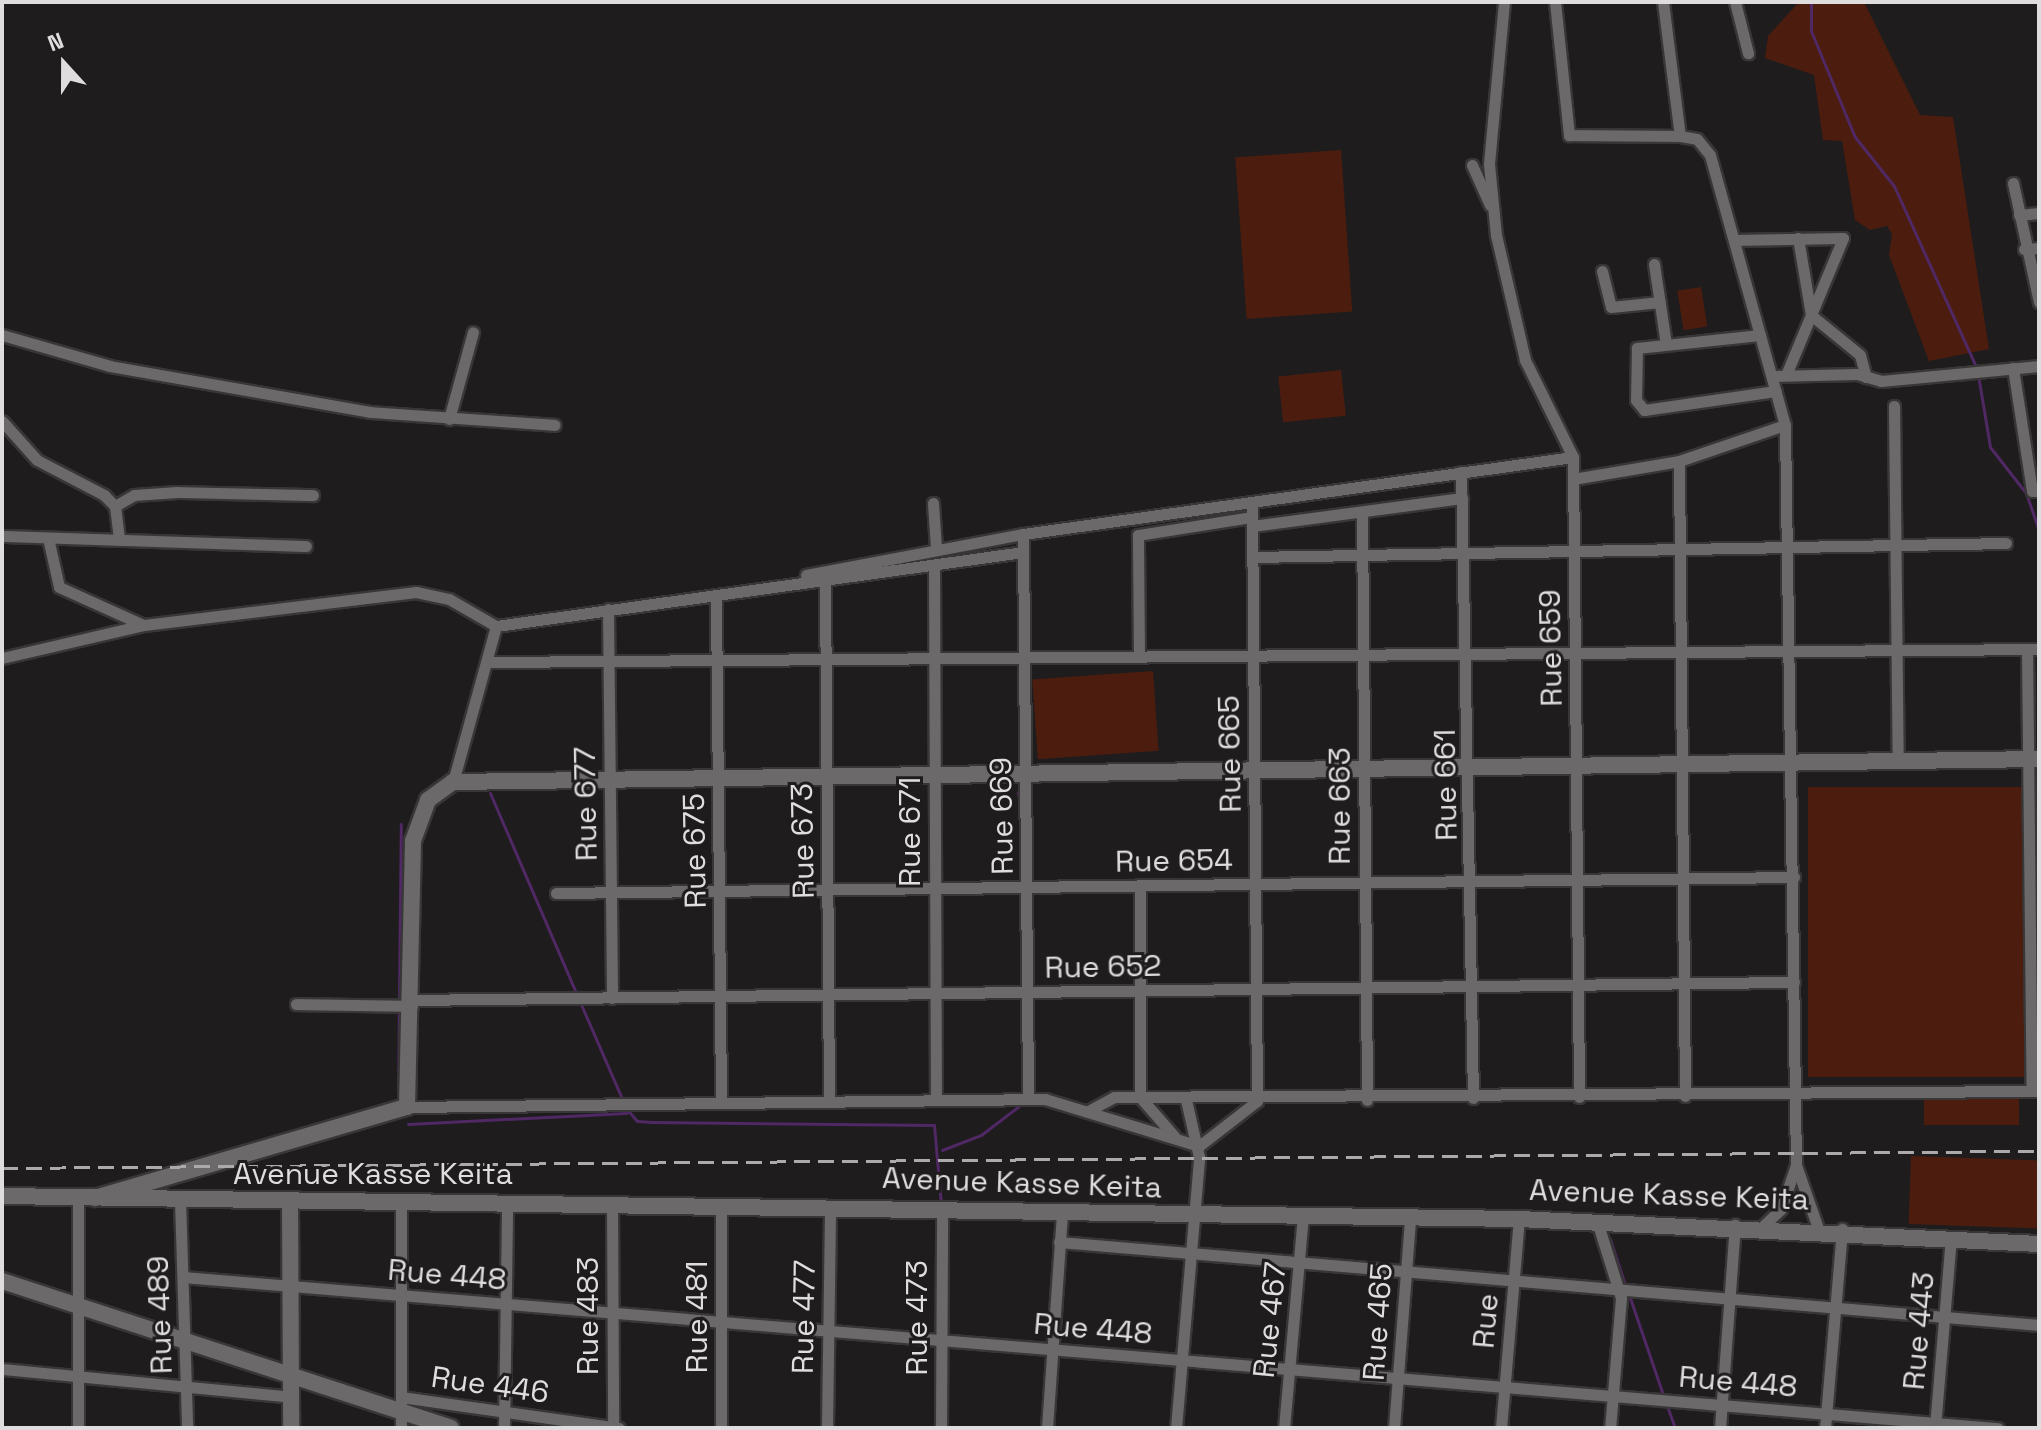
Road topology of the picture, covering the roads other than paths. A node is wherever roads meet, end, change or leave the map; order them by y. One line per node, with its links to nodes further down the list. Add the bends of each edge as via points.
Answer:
1 (1504, 2): 9 (street, Rue 659, via 1489,164)
2 (1555, 2): 6 (street, via 1569,135)
3 (1663, 2): 6 (street)
4 (1735, 2): 5 (street)
5 (1748, 53)
6 (1680, 136): 13 (street, via 1705,145)
7 (1472, 165): 9 (street, Rue 659)
8 (2013, 183): 11 (street)
9 (1494, 213): 36 (street, Rue 659, via 1525,360)
10 (2039, 213): 11 (street)
11 (2019, 215): 15 (street)
12 (1798, 238): 13 (street); 20 (street); 20 (street, via 1838,236 1844,243)
13 (1734, 240): 23 (street)
14 (2039, 248): 15 (street)
15 (2024, 249): 19 (street)
16 (1654, 264): 18 (street)
17 (1602, 271): 18 (street, via 1611,307)
18 (1660, 302): 24 (street)
19 (2039, 302)
20 (1811, 315): 27 (street); 29 (street, via 1860,355)
21 (473, 332): 32 (street)
22 (2, 335): 32 (street, via 110,366)
23 (1760, 335): 24 (street); 28 (street)
24 (1666, 344): 30 (street, via 1642,346 1633,356 1636,400 1644,410)
25 (2039, 366): 26 (street)
26 (2013, 368): 29 (street); 40 (street, via 2032,491)
27 (1786, 375): 28 (street); 29 (street)
28 (1772, 376): 30 (street)
29 (1866, 377)
30 (1776, 391): 35 (street)
31 (1894, 406): 55 (street)
32 (449, 419): 34 (street)
33 (2, 421): 45 (street, via 37,460)
34 (555, 425)
35 (1785, 425): 37 (street); 56 (street)
36 (1573, 457): 38 (street); 39 (street, Rue 659)
37 (1679, 461): 39 (street); 57 (street)
38 (1461, 472): 42 (street, Rue 661); 43 (street)
39 (1573, 479): 59 (street, Rue 659)
40 (2039, 491)
41 (313, 495): 45 (street, via 177,492 134,495)
42 (1462, 498): 46 (street); 60 (street, Rue 661)
43 (1252, 502): 47 (street, Rue 665); 48 (street)
44 (933, 503): 54 (street)
45 (115, 506): 51 (street)
46 (1362, 512): 47 (street); 61 (street, Rue 663)
47 (1252, 522): 62 (street, Rue 665); 78 (street, via 1138,535)
48 (1023, 534): 54 (street); 58 (street, Rue 669)
49 (2, 536): 50 (street)
50 (48, 538): 51 (street); 68 (street, via 59,587)
51 (119, 540): 53 (street)
52 (2006, 543): 55 (street)
53 (306, 546)
54 (936, 548): 64 (street)
55 (1896, 548): 56 (street); 71 (street)
56 (1790, 549): 57 (street); 72 (street)
57 (1680, 551): 59 (street); 73 (street)
58 (1023, 552): 63 (street); 81 (street, Rue 669)
59 (1574, 552): 60 (street); 74 (street, Rue 659)
60 (1465, 554): 61 (street); 75 (street, Rue 661)
61 (1362, 555): 62 (street); 76 (street, Rue 663)
62 (1252, 557): 77 (street, Rue 665)
63 (934, 565): 65 (street); 80 (street, Rue 671)
64 (806, 575)
65 (825, 580): 66 (street); 82 (street, Rue 673)
66 (716, 599): 67 (street); 83 (street, Rue 675)
67 (608, 609): 69 (street); 84 (street, Rue 677)
68 (144, 625): 69 (street, via 416,592 449,599); 79 (street)
69 (496, 626): 85 (street)
70 (2033, 649): 71 (street); 86 (street)
71 (1896, 650): 72 (street); 87 (street)
72 (1791, 651): 73 (street); 88 (street)
73 (1681, 652): 74 (street); 89 (street)
74 (1575, 653): 75 (street); 90 (street, Rue 659)
75 (1469, 654): 76 (street); 91 (street, Rue 661)
76 (1363, 655): 77 (street); 92 (street, Rue 663)
77 (1253, 656): 78 (street); 93 (street, Rue 665)
78 (1139, 657): 81 (street)
79 (2, 658)
80 (934, 658): 81 (street); 82 (street); 95 (street, Rue 671)
81 (1024, 658): 94 (street, Rue 669)
82 (825, 659): 83 (street); 96 (street, Rue 673)
83 (717, 660): 84 (street); 97 (street, Rue 675)
84 (609, 661): 85 (street); 98 (street, Rue 677)
85 (492, 662): 99 (street)
86 (2034, 759): 87 (street); 100 (street)
87 (1898, 761): 88 (street)
88 (1792, 762): 89 (street); 101 (street)
89 (1682, 764): 90 (street); 102 (street)
90 (1576, 766): 91 (street); 103 (street, Rue 659)
91 (1470, 767): 92 (street); 104 (street, Rue 661)
92 (1364, 769): 93 (street); 105 (street, Rue 663)
93 (1254, 771): 94 (street); 106 (street, Rue 665)
94 (1025, 774): 95 (street); 108 (street, Rue 669)
95 (933, 775): 96 (street); 109 (street, Rue 671)
96 (826, 777): 97 (street); 110 (street, Rue 673)
97 (718, 778): 98 (street); 111 (street, Rue 675)
98 (610, 780): 99 (street); 113 (street, Rue 677)
99 (453, 782): 126 (street, via 428,800 413,841)
100 (2034, 868): 128 (street)
101 (1794, 877): 102 (street, Rue 654); 114 (street)
102 (1683, 878): 103 (street, Rue 654); 115 (street)
103 (1577, 880): 104 (street, Rue 654); 116 (street, Rue 659)
104 (1471, 881): 105 (street, Rue 654); 117 (street, Rue 661)
105 (1365, 883): 106 (street, Rue 654); 118 (street, Rue 663)
106 (1255, 884): 107 (street, Rue 654); 119 (street, Rue 665)
107 (1140, 886): 108 (street, Rue 654); 120 (street)
108 (1026, 887): 109 (street, Rue 654); 121 (street, Rue 669)
109 (935, 888): 110 (street, Rue 654); 122 (street, Rue 671)
110 (827, 890): 111 (street, Rue 654); 123 (street, Rue 673)
111 (719, 891): 113 (street, Rue 654); 124 (street, Rue 675)
112 (556, 893): 113 (street, Rue 654)
113 (611, 893): 125 (street, Rue 677)
114 (1794, 982): 115 (street, Rue 652); 129 (street)
115 (1684, 984): 116 (street, Rue 652); 130 (street)
116 (1578, 985): 117 (street, Rue 652); 132 (street, Rue 659)
117 (1472, 986): 118 (street, Rue 652); 134 (street, Rue 661)
118 (1366, 988): 119 (street, Rue 652); 137 (street, Rue 663)
119 (1256, 989): 120 (street, Rue 652); 139 (street, Rue 665)
120 (1141, 991): 121 (street, Rue 652); 131 (street)
121 (1027, 992): 122 (street, Rue 652); 133 (street, Rue 669)
122 (936, 994): 123 (street, Rue 652); 135 (street, Rue 671)
123 (828, 995): 124 (street, Rue 652); 138 (street, Rue 673)
124 (720, 996): 125 (street, Rue 652); 140 (street, Rue 675)
125 (612, 998): 126 (street, Rue 652)
126 (412, 1003): 127 (street, Rue 652); 141 (street)
127 (296, 1004)
128 (2035, 1091): 129 (street)
129 (1796, 1094): 130 (street); 145 (street)
130 (1685, 1096): 132 (street)
131 (1140, 1097): 136 (street); 142 (street, via 1114,1097); 143 (street)
132 (1579, 1097): 134 (street)
133 (1028, 1098): 135 (street); 142 (street)
134 (1473, 1098): 137 (street)
135 (936, 1100): 138 (street)
136 (1186, 1100): 139 (street); 144 (street)
137 (1367, 1100): 139 (street)
138 (829, 1101): 140 (street)
139 (1257, 1101): 144 (street)
140 (721, 1103): 141 (street)
141 (407, 1107): 146 (street)
142 (1088, 1111): 143 (street)
143 (1175, 1138): 144 (street)
144 (1199, 1146): 159 (street)
145 (1796, 1165): 165 (street, via 1781,1209); 166 (street)
146 (179, 1171): 149 (street); 150 (street, via 171,1189)
147 (2, 1196): 148 (street, Avenue Kasse Keita)
148 (78, 1197): 149 (street, Avenue Kasse Keita); 182 (street)
149 (95, 1198): 150 (street, Avenue Kasse Keita)
150 (180, 1200): 151 (street, Avenue Kasse Keita); 174 (street, Rue 489)
151 (290, 1201): 152 (street, Avenue Kasse Keita); 177 (street)
152 (401, 1202): 153 (street, Avenue Kasse Keita); 179 (street)
153 (507, 1203): 154 (street, Avenue Kasse Keita); 181 (street)
154 (612, 1204): 155 (street, Avenue Kasse Keita); 184 (street, Rue 483)
155 (721, 1206): 156 (street, Avenue Kasse Keita); 186 (street, Rue 481)
156 (830, 1206): 157 (street, Avenue Kasse Keita); 188 (street, Rue 477)
157 (942, 1208): 158 (street, Avenue Kasse Keita); 189 (street, Rue 473)
158 (1062, 1212): 159 (street, Avenue Kasse Keita); 169 (street)
159 (1195, 1216): 160 (street, Avenue Kasse Keita); 171 (street)
160 (1303, 1216): 161 (street, Avenue Kasse Keita); 172 (street, Rue 467)
161 (1410, 1219): 162 (street, Avenue Kasse Keita); 173 (street, Rue 465)
162 (1519, 1219): 163 (street, Avenue Kasse Keita); 175 (street, Rue)
163 (1597, 1221): 164 (street, Avenue Kasse Keita); 178 (street)
164 (1735, 1225): 165 (street, Avenue Kasse Keita); 180 (street)
165 (1764, 1225): 166 (street, Avenue Kasse Keita)
166 (1818, 1228): 167 (street, Avenue Kasse Keita)
167 (1842, 1229): 168 (street, Avenue Kasse Keita); 183 (street)
168 (1951, 1238): 170 (street, Avenue Kasse Keita); 185 (street, Rue 443)
169 (1059, 1242): 171 (street); 191 (street)
170 (2039, 1244)
171 (1192, 1254): 172 (street); 192 (street)
172 (1300, 1263): 173 (street); 194 (street, Rue 467)
173 (1406, 1271): 175 (street); 197 (street, Rue 465)
174 (183, 1277): 177 (street, Rue 448); 190 (street, Rue 489)
175 (1514, 1280): 178 (street); 199 (street, Rue)
176 (2, 1281): 182 (street)
177 (290, 1286): 179 (street, Rue 448); 196 (street)
178 (1620, 1292): 180 (street); 200 (street)
179 (401, 1295): 181 (street, Rue 448); 204 (street)
180 (1729, 1299): 183 (street); 202 (street)
181 (506, 1304): 184 (street, Rue 448); 203 (street)
182 (80, 1307): 190 (street); 195 (street)
183 (1836, 1308): 185 (street); 205 (street)
184 (612, 1313): 186 (street, Rue 448); 212 (street, Rue 483)
185 (1944, 1317): 187 (street); 206 (street, Rue 443)
186 (721, 1322): 188 (street, Rue 448); 214 (street, Rue 481)
187 (2039, 1325)
188 (828, 1331): 189 (street, Rue 448); 215 (street, Rue 477)
189 (940, 1340): 191 (street, Rue 448); 216 (street, Rue 473)
190 (185, 1342): 196 (street); 198 (street, Rue 489)
191 (1052, 1349): 192 (street, Rue 448); 217 (street)
192 (1181, 1360): 194 (street, Rue 448); 218 (street)
193 (2, 1369): 195 (street)
194 (1288, 1369): 197 (street, Rue 448); 219 (street, Rue 467)
195 (78, 1375): 198 (street); 207 (street)
196 (291, 1376): 201 (street); 204 (street)
197 (1398, 1378): 199 (street, Rue 448); 220 (street, Rue 465)
198 (186, 1383): 201 (street); 208 (street, Rue 489)
199 (1505, 1387): 200 (street, Rue 448); 221 (street, Rue)
200 (1613, 1396): 202 (street, Rue 448); 222 (street)
201 (291, 1397): 209 (street)
202 (1722, 1405): 205 (street, Rue 448); 223 (street)
203 (504, 1411): 204 (street, Rue 446); 211 (street); 212 (street, Rue 446)
204 (401, 1412): 210 (street)
205 (1826, 1413): 206 (street, Rue 448); 224 (street)
206 (1935, 1425): 225 (street, Rue 448)
207 (78, 1428)
208 (187, 1428)
209 (291, 1428)
210 (451, 1428)
211 (504, 1428)
212 (613, 1428): 213 (street, Rue 446)
213 (619, 1428)
214 (721, 1428)
215 (827, 1428)
216 (941, 1428)
217 (1047, 1428)
218 (1176, 1428)
219 (1284, 1428)
220 (1394, 1428)
221 (1501, 1428)
222 (1610, 1428)
223 (1720, 1428)
224 (1825, 1428)
225 (1998, 1428)

